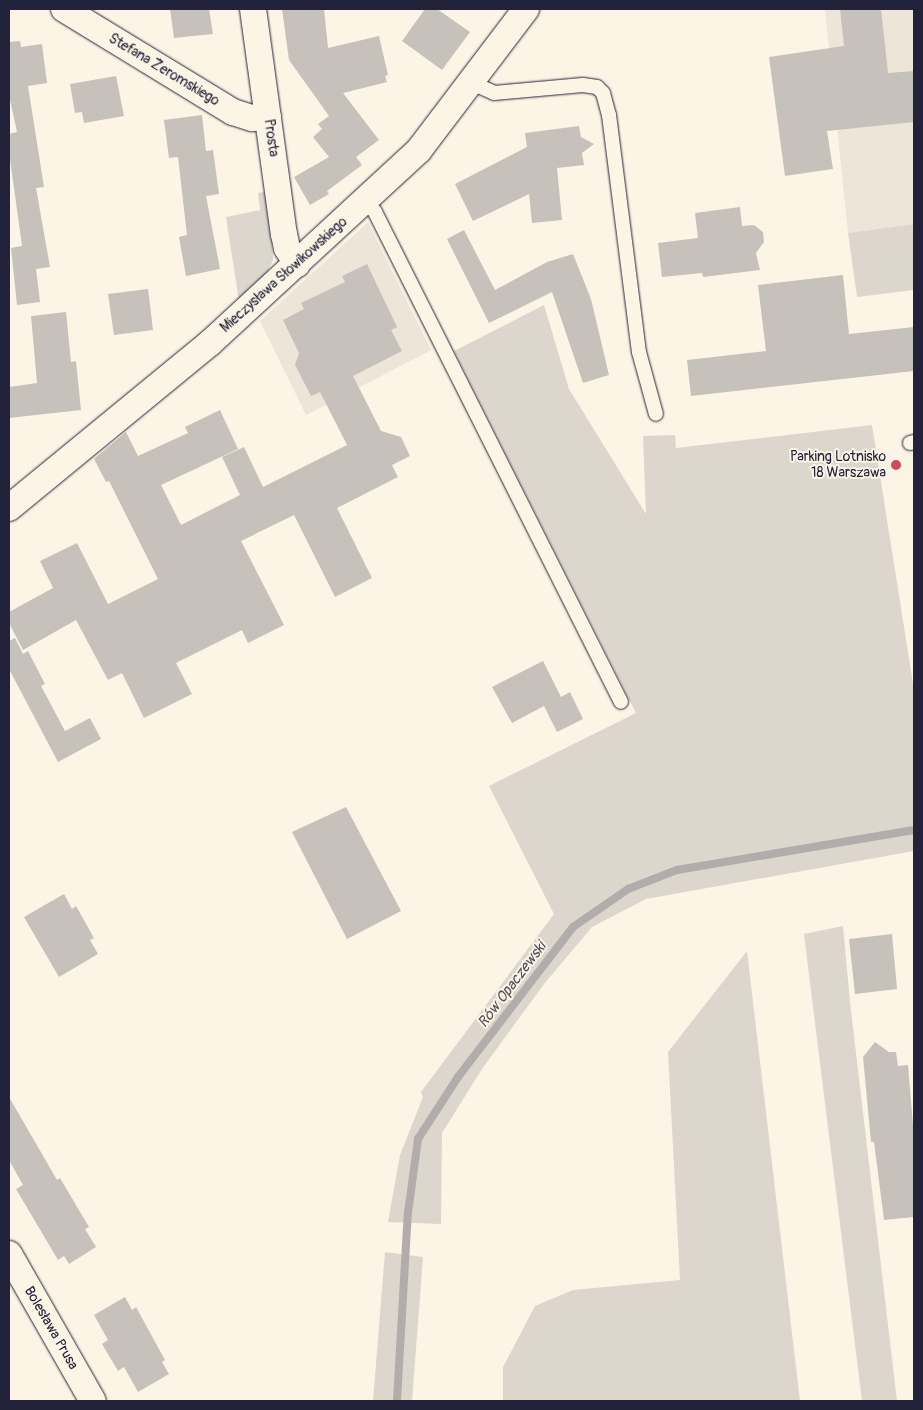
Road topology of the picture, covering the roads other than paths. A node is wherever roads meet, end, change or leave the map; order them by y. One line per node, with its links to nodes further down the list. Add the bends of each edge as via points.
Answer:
1 (64, 9): 5 (street, Stefana Żeromskiego, via 233,112 252,118)
2 (253, 9): 5 (street, Prosta)
3 (526, 9): 4 (street, Mieczysława Słowikowskiego)
4 (472, 83): 6 (street, Mieczysława Słowikowskiego, via 419,150); 8 (lane, via 494,93 583,85 597,87 603,93 609,115 638,352)
5 (268, 116): 7 (street, Prosta, via 284,234 287,248)
6 (366, 200): 7 (street, Mieczysława Słowikowskiego); 10 (lane, via 375,212)
7 (297, 264): 9 (street, Mieczysława Słowikowskiego, via 210,343)
8 (656, 414)
9 (9, 508)
10 (621, 702)
11 (9, 1254): 12 (street, Bolesława Prusa)
12 (93, 1401)

